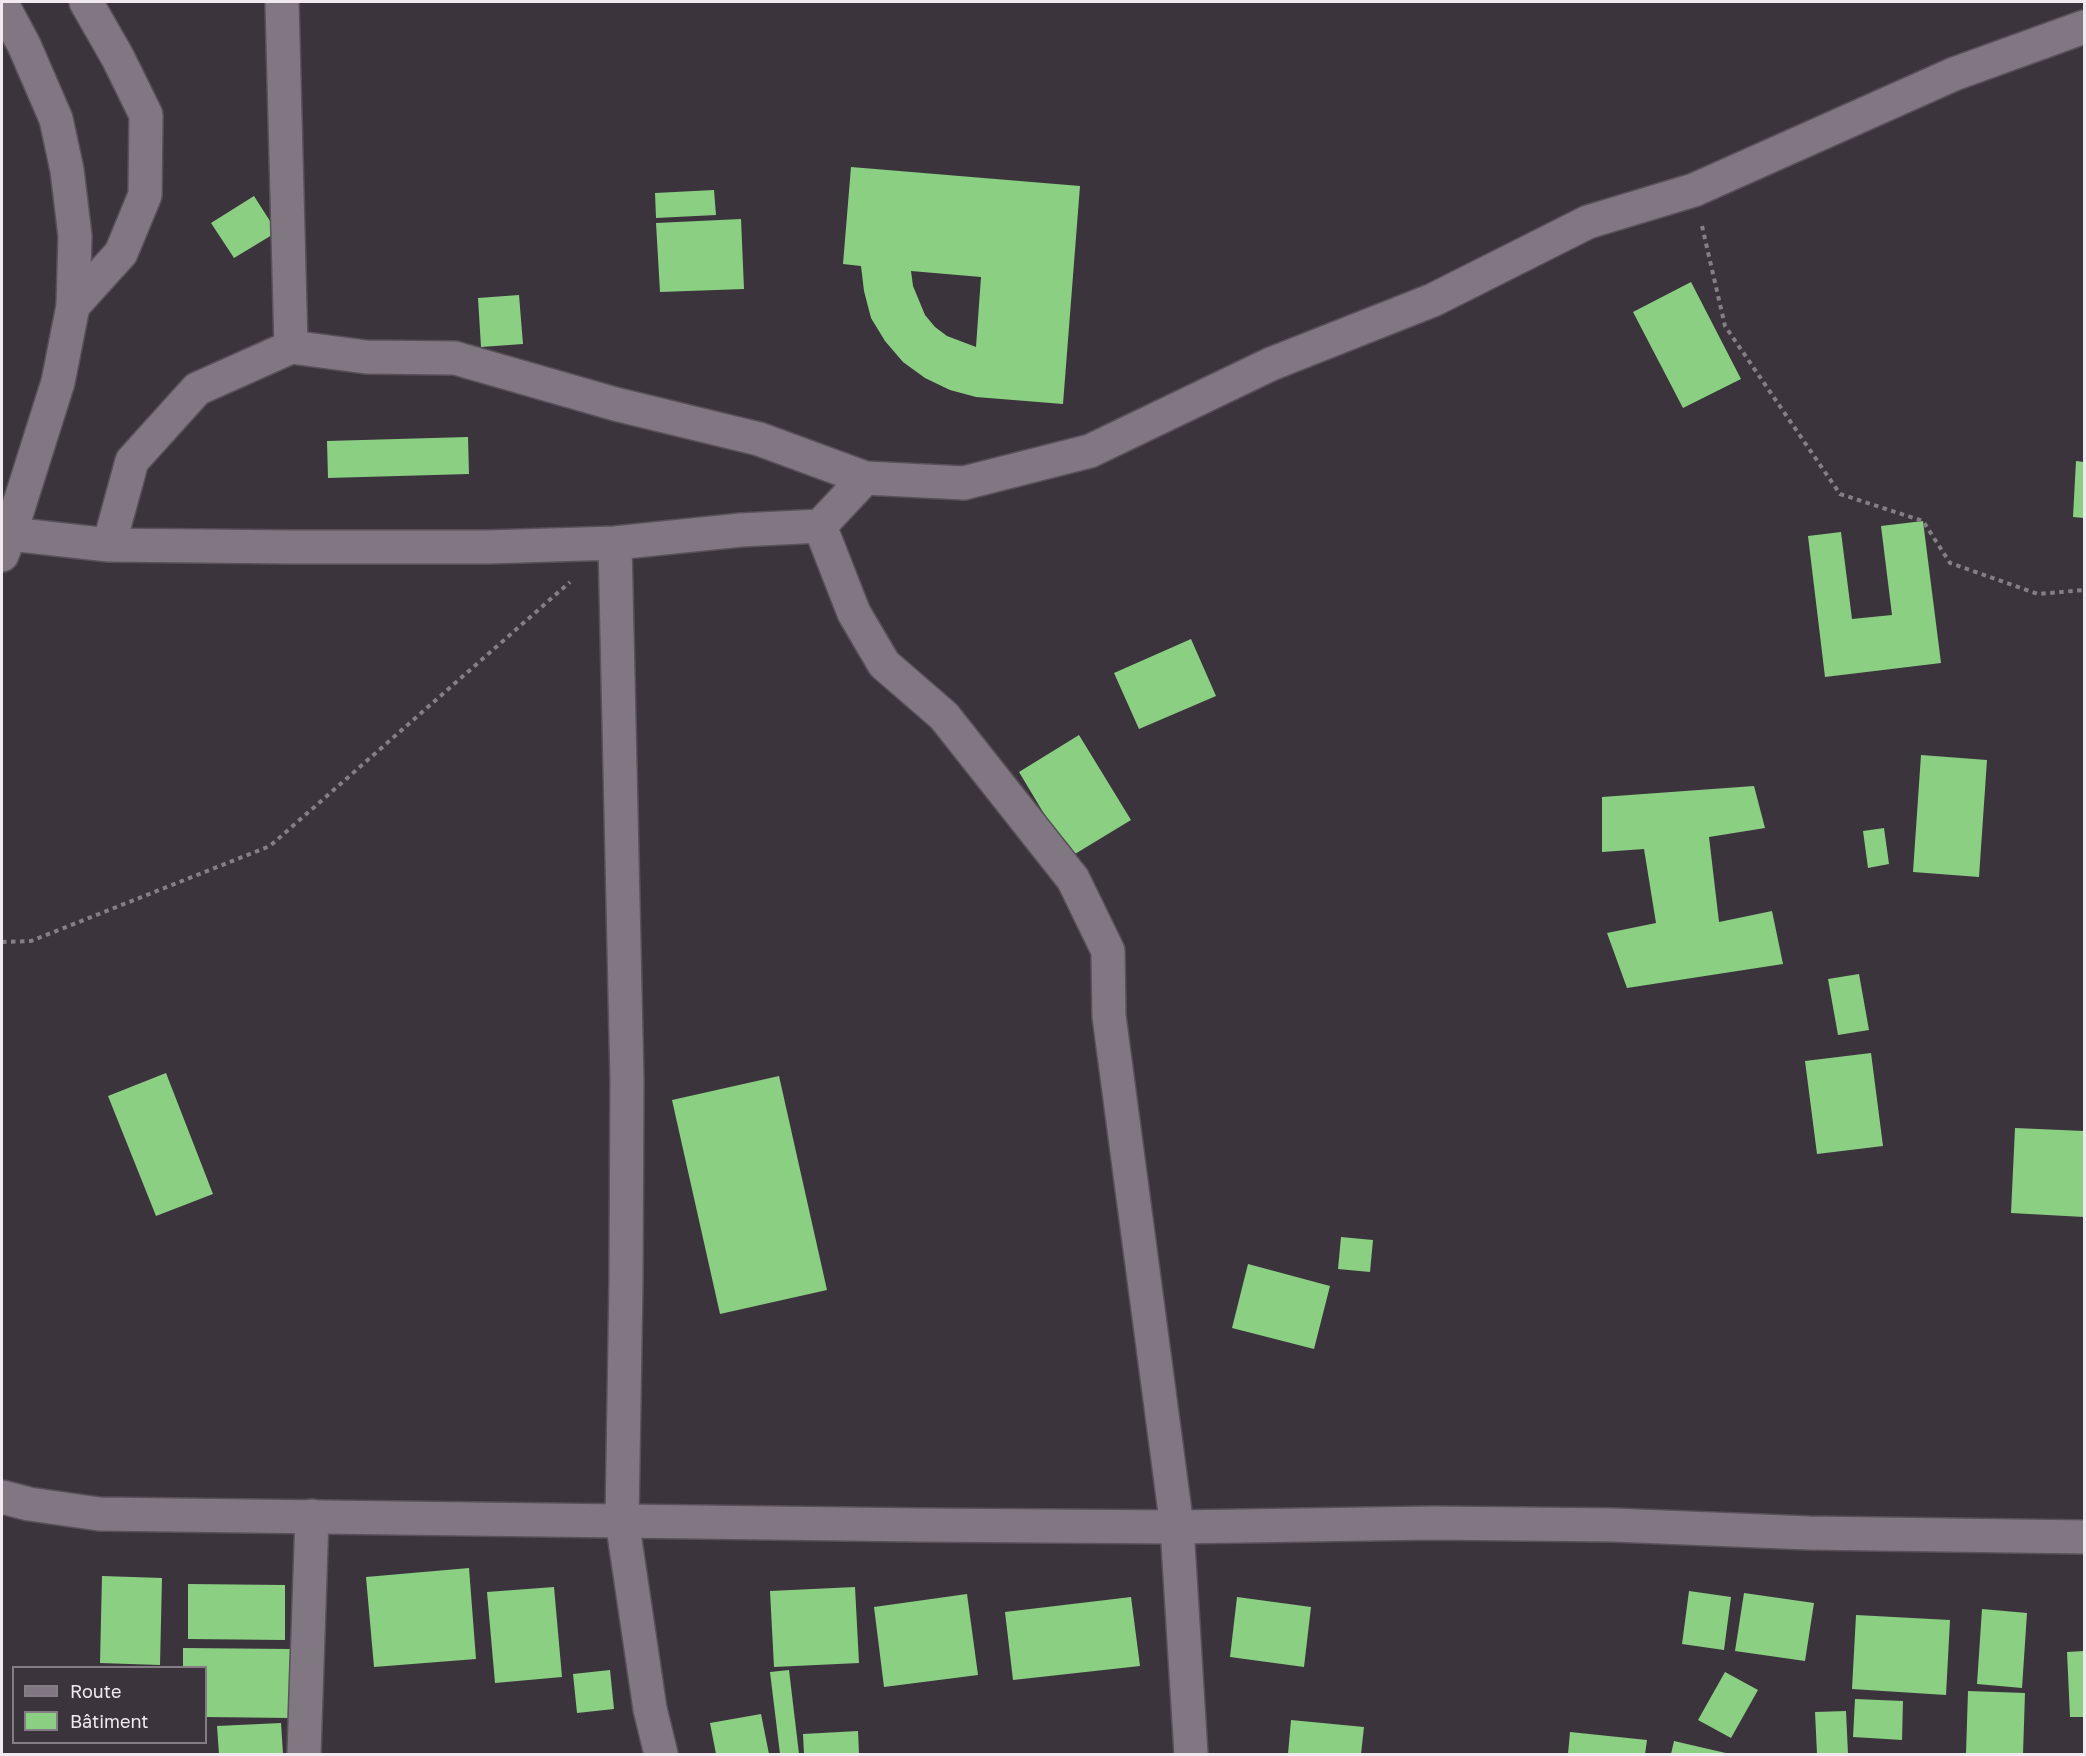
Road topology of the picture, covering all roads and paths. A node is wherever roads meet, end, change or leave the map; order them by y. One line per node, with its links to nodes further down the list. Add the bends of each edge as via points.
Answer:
1 (86, 2): 6 (street, via 146,115 145,195 121,253)
2 (282, 2): 7 (street)
3 (2, 4): 6 (street, via 56,119 75,236)
4 (2085, 27): 5 (street, via 1954,74)
5 (1694, 190): 8 (street, via 1588,222 1433,300 1271,364 1090,451 964,483); 14 (path, via 1725,326 1840,494 1923,521 1950,563 2038,594)
6 (73, 306): 10 (street, via 58,382)
7 (291, 347): 8 (street, via 366,357 455,358 615,404 759,439); 12 (street, via 196,389 132,461)
8 (865, 478): 9 (street)
9 (820, 526): 11 (street); 19 (street, via 854,614 884,664 944,716 1073,879 1108,951 1109,1016)
10 (4, 537): 12 (street)
11 (615, 543): 12 (street, via 488,547); 18 (street, via 627,1081)
12 (109, 545)
13 (570, 582): 15 (path, via 270,846 31,940)
14 (2085, 590)
15 (2, 942)
16 (2, 1497): 17 (street, via 99,1514)
17 (312, 1516): 18 (street); 21 (street)
18 (622, 1520): 19 (street); 22 (street, via 650,1709)
19 (1177, 1527): 20 (street, via 1589,1524 1809,1533); 23 (street)
20 (2085, 1537)
21 (304, 1755)
22 (661, 1755)
23 (1191, 1755)

